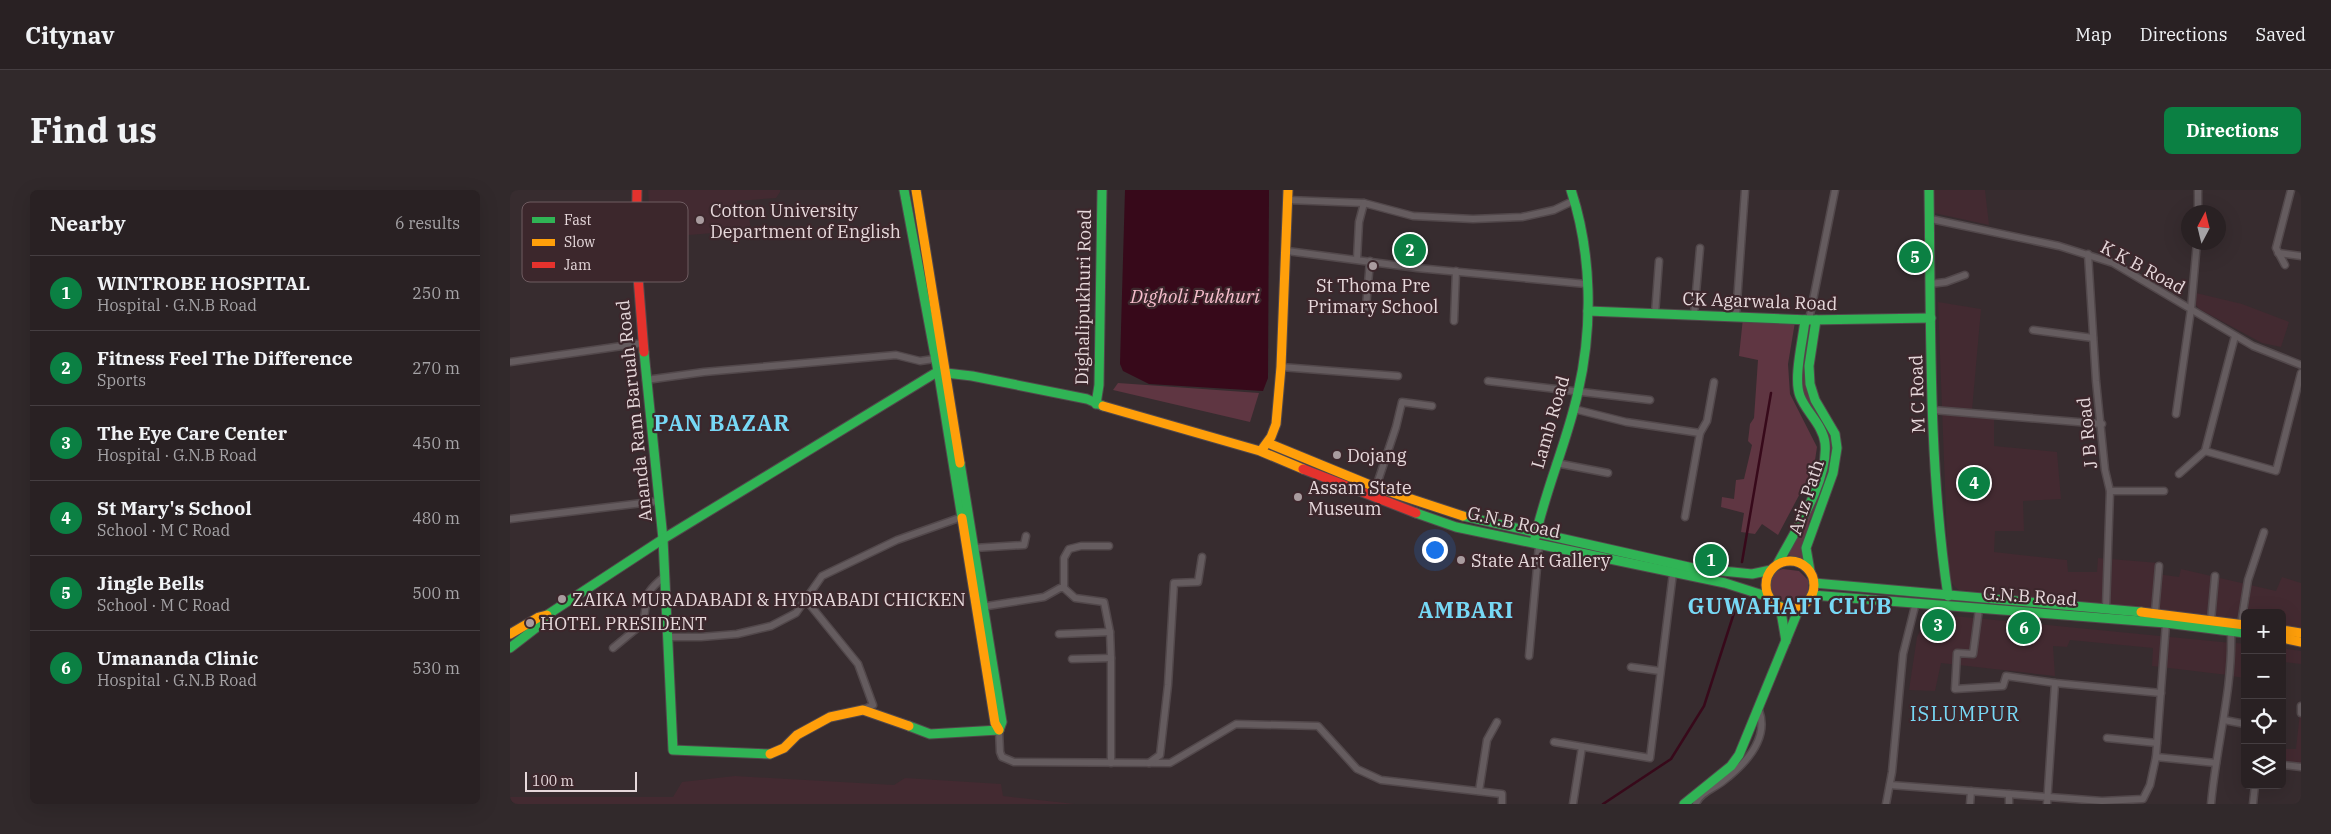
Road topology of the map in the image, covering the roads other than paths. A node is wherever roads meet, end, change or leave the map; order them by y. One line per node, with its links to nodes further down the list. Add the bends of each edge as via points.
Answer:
1 (904, 190): 43 (main road)
2 (916, 190): 47 (main road)
3 (1102, 190): 54 (main road, Dighalipukhuri Road)
4 (1571, 190): 11 (main road, Lamb Road)
5 (1745, 190): 35 (street)
6 (1835, 190): 37 (street)
7 (1929, 190): 14 (main road, M C Road)
8 (2198, 190): 13 (street)
9 (2291, 190): 19 (street, via 2277,239)
10 (1288, 195): 12 (street); 17 (main road)
11 (1575, 200): 12 (street, via 1554,210 1522,218 1474,219 1413,216); 28 (main road, Lamb Road, via 1586,256)
12 (1364, 203): 21 (street, via 1359,222)
13 (2198, 205)
14 (1931, 219): 18 (street, K K B Road); 29 (main road, M C Road)
15 (1700, 248): 34 (street)
16 (2196, 250): 31 (street)
17 (1287, 251): 21 (street); 46 (main road)
18 (2088, 254): 31 (street, K K B Road, via 2113,263); 41 (street, J B Road)
19 (2278, 254): 20 (street); 24 (street)
20 (2301, 256)
21 (1357, 259): 22 (street)
22 (1370, 261): 25 (street); 30 (street)
23 (1659, 261): 33 (street)
24 (2285, 265)
25 (1456, 271): 28 (street); 38 (street)
26 (1965, 275): 29 (street)
27 (638, 282): 42 (main road, Ananda Ram Baruah Road)
28 (1586, 284): 32 (main road, Lamb Road)
29 (1930, 284): 36 (main road, M C Road)
30 (1366, 307)
31 (2191, 309): 40 (street, K K B Road); 59 (street)
32 (1588, 311): 33 (main road, CK Agarwala Road); 53 (main road, Lamb Road)
33 (1655, 314): 34 (main road, CK Agarwala Road)
34 (1694, 315): 35 (main road, CK Agarwala Road)
35 (1736, 316): 37 (main road, CK Agarwala Road)
36 (1931, 318): 37 (main road, CK Agarwala Road); 58 (main road, M C Road)
37 (1810, 320): 83 (main road, Ariz Path, via 1797,386 1798,395 1826,442 1824,464 1817,486); 86 (main road, Ariz Path, via 1809,380 1816,401 1834,431 1837,448 1830,489 1806,548)
38 (1454, 321)
39 (2033, 330): 41 (street)
40 (2235, 336): 45 (street, K K B Road); 64 (street)
41 (2093, 338): 60 (street, J B Road)
42 (643, 343): 44 (street); 50 (main road, Ananda Ram Baruah Road)
43 (934, 359): 47 (main road); 50 (street, via 920,361 896,356)
44 (510, 362)
45 (2301, 365)
46 (1281, 367): 49 (street); 62 (main road, via 1276,424)
47 (941, 373): 54 (main road, G.N.B Road); 73 (main road); 78 (main road); 81 (main road)
48 (2301, 373): 64 (street, via 2276,471)
49 (1398, 376)
50 (646, 380): 71 (main road, Ananda Ram Baruah Road)
51 (1488, 380): 53 (street)
52 (1714, 382): 61 (street, via 1707,421)
53 (1579, 390): 55 (street); 57 (main road, Lamb Road)
54 (1097, 400): 63 (main road, G.N.B Road)
55 (1650, 400)
56 (1432, 406): 68 (street, via 1402,402)
57 (1574, 409): 61 (street, via 1626,422); 65 (main road, Lamb Road)
58 (1933, 410): 60 (street); 93 (main road, M C Road, via 1942,556)
59 (2176, 414)
60 (2102, 424): 69 (street, J B Road, via 2105,470)
61 (1700, 433): 72 (street)
62 (1268, 443): 63 (main road); 68 (main road, G.N.B Road)
63 (1260, 451): 79 (main road, G.N.B Road, via 1456,527)
64 (2205, 452): 67 (street)
65 (1556, 463): 66 (street); 75 (main road, Lamb Road)
66 (1608, 473)
67 (2179, 474)
68 (1376, 487): 75 (main road, G.N.B Road, via 1443,510)
69 (2110, 490): 70 (street); 100 (street, J B Road)
70 (2164, 491)
71 (660, 501): 74 (street); 78 (main road, Ananda Ram Baruah Road)
72 (1685, 516)
73 (962, 517): 95 (street, via 897,540 822,576); 99 (main road)
74 (510, 519)
75 (1536, 532): 79 (main road, Lamb Road); 85 (main road, G.N.B Road, via 1683,567 1747,575)
76 (2264, 532): 102 (street, via 2248,580)
77 (1026, 536): 81 (street, via 1024,545 1020,547)
78 (663, 539): 88 (main road, Ananda Ram Baruah Road); 104 (main road)
79 (1537, 544): 87 (main road, G.N.B Road); 121 (street)
80 (1109, 546): 91 (street, via 1081,546 1069,550 1064,558)
81 (974, 548): 99 (main road)
82 (1202, 556): 142 (street, via 1198,582 1174,583 1160,755)
83 (1778, 563): 85 (main road); 86 (main road, via 1794,561)
84 (2159, 566): 103 (street)
85 (1771, 570): 94 (main road, via 1766,583)
86 (1810, 571): 90 (main road)
87 (1673, 573): 94 (main road, G.N.B Road); 125 (street)
88 (665, 576): 115 (main road, Ananda Ram Baruah Road); 120 (street, via 646,596 642,624)
89 (2215, 576): 105 (street)
90 (1814, 583): 92 (main road); 93 (main road, G.N.B Road)
91 (1064, 588): 99 (street, via 1055,589 1044,597); 111 (street, via 1075,598 1104,602)
92 (1812, 594): 96 (main road, G.N.B Road); 98 (main road)
93 (1948, 596): 100 (main road, G.N.B Road)
94 (1769, 597): 97 (main road)
95 (806, 600): 115 (street, via 796,613 771,626 737,634); 129 (street, via 858,664 873,705)
96 (1916, 602): 101 (main road, G.N.B Road); 146 (street, via 1903,654)
97 (1780, 606): 98 (main road); 117 (main road)
98 (1800, 606): 117 (main road)
99 (980, 607): 135 (main road, via 995,723)
100 (2106, 608): 103 (main road, G.N.B Road)
101 (1979, 609): 106 (main road, G.N.B Road); 126 (street, via 1973,654 1957,653 1955,689 2003,686 2006,676)
102 (2246, 609)
103 (2155, 612): 105 (main road, G.N.B Road)
104 (547, 616): 113 (main road, via 538,617); 119 (main road)
105 (2211, 620): 107 (main road, G.N.B Road)
106 (2166, 623): 109 (main road, G.N.B Road); 127 (street)
107 (2241, 626)
108 (2241, 628): 109 (main road, G.N.B Road)
109 (2231, 631): 132 (street, via 2231,675)
110 (2286, 631): 112 (main road)
111 (1110, 632): 114 (street); 122 (street)
112 (2301, 633)
113 (510, 634)
114 (1059, 634)
115 (668, 637): 129 (main road, Ananda Ram Baruah Road, via 673,750 770,754 830,717)
116 (2286, 639): 118 (main road)
117 (1786, 641): 130 (main road)
118 (2301, 642)
119 (510, 648)
120 (613, 648)
121 (1530, 656)
122 (1111, 658): 123 (street); 141 (street)
123 (1072, 659)
124 (1631, 667): 125 (street)
125 (1660, 671): 139 (street, via 1650,758)
126 (2055, 683): 127 (street); 151 (street)
127 (2161, 693): 138 (street)
128 (2301, 706): 131 (street)
129 (863, 710): 135 (main road, via 930,734)
130 (1759, 710): 155 (main road, via 1731,766); 156 (street, via 1761,731 1751,755 1722,782 1700,796)
131 (2301, 714)
132 (2224, 720): 134 (street); 143 (street)
133 (1496, 722): 148 (street, via 1487,740)
134 (2241, 723)
135 (999, 730): 141 (street, via 1002,757 1014,762)
136 (2107, 738): 138 (street)
137 (1554, 742): 139 (street)
138 (2157, 743): 140 (street)
139 (1582, 747): 154 (street)
140 (2156, 756): 143 (street); 152 (street)
141 (1111, 763): 142 (street)
142 (1148, 763): 148 (street, via 1170,762 1236,724 1318,726 1357,769 1381,780)
143 (2216, 763): 160 (street)
144 (2286, 765): 145 (street)
145 (2301, 767)
146 (1890, 784): 149 (street); 157 (street)
147 (2255, 789): 161 (street)
148 (1479, 791): 153 (street, via 1502,794)
149 (1970, 791): 150 (street); 158 (street)
150 (2009, 794): 151 (street); 159 (street)
151 (2047, 800): 152 (street)
152 (2143, 801)
153 (1502, 804)
154 (1573, 804)
155 (1684, 804)
156 (1696, 804)
157 (1886, 804)
158 (1970, 804)
159 (2009, 804)
160 (2211, 804)
161 (2253, 804)

